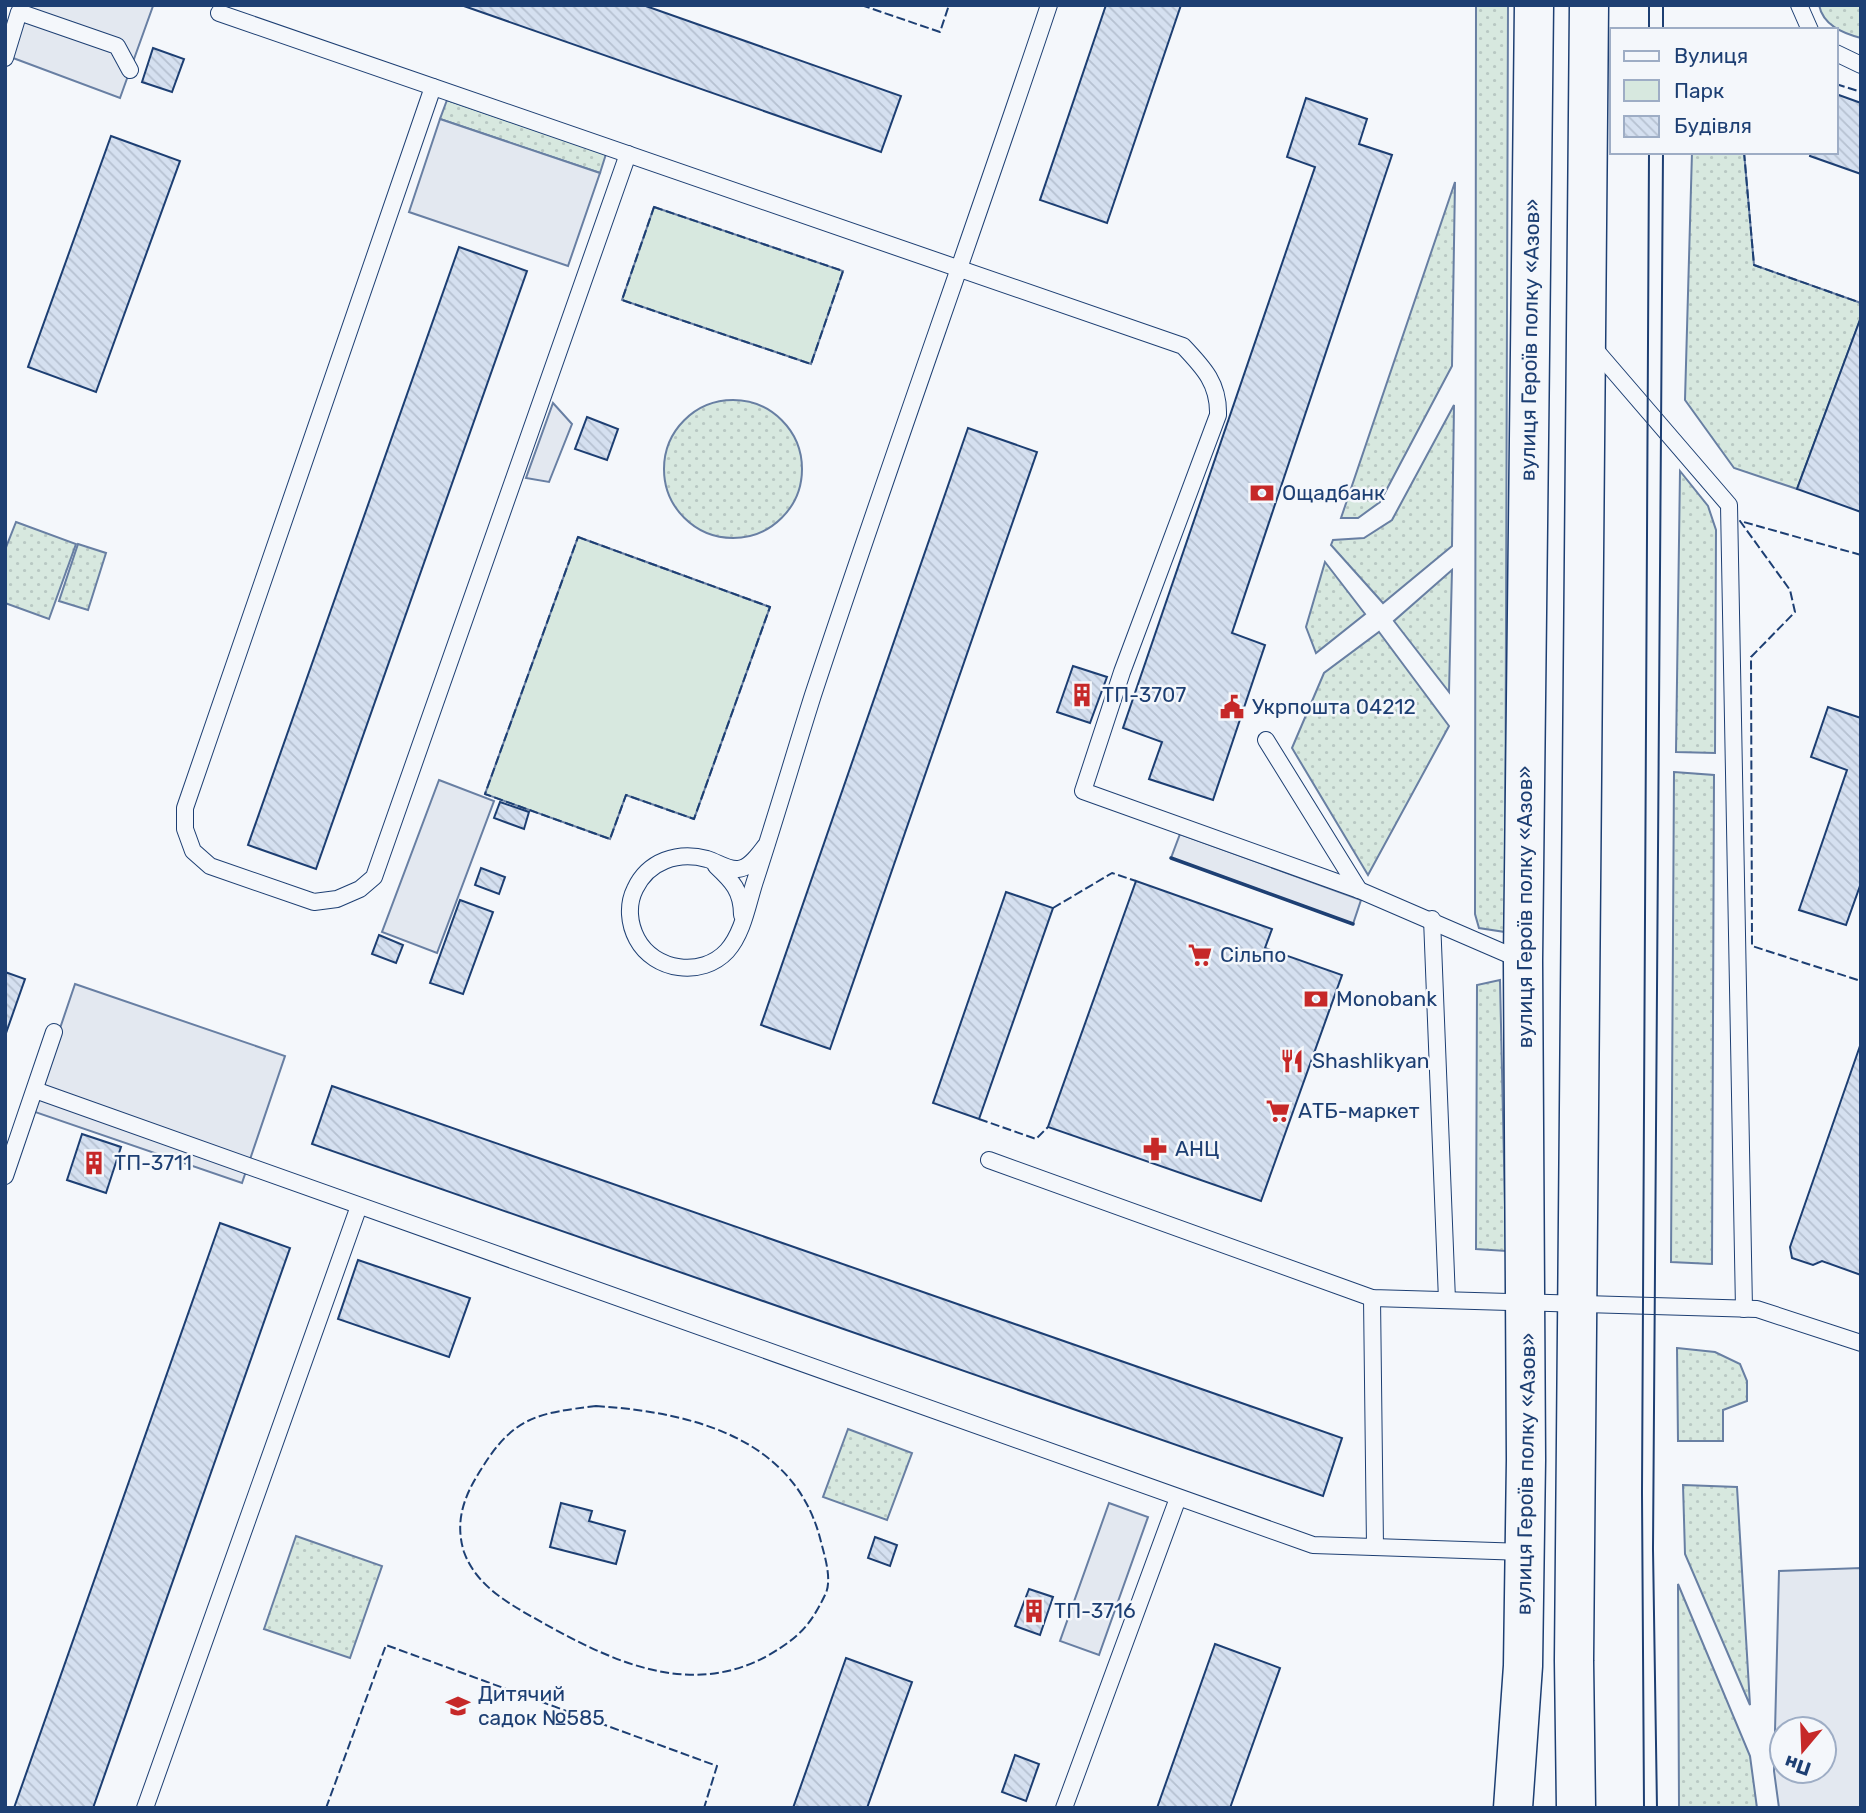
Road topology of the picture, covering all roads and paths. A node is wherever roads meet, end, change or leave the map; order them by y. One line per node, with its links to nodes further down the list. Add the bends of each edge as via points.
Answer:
1 (1049, 5): 13 (lane)
2 (1534, 5): 21 (main road, вулиця Героїв полку «Азов»)
3 (1589, 5): 14 (main road)
4 (1799, 5): 6 (lane)
5 (219, 13): 11 (lane)
6 (1809, 28)
7 (1838, 54): 9 (lane)
8 (5, 58): 10 (lane, via 19,12 117,46)
9 (1861, 65)
10 (130, 70)
11 (433, 87): 12 (lane); 12 (lane, via 185,808 185,829 193,851 210,866 314,902 337,900 374,877)
12 (628, 154): 13 (lane)
13 (961, 269): 16 (lane, via 814,693); 18 (lane, via 1184,346 1219,395 1218,415 1122,672 1083,791)
14 (1585, 337): 30 (main road); 31 (lane, via 1729,505)
15 (1265, 740): 18 (lane)
16 (767, 844): 17 (lane, via 746,867 737,870); 20 (lane)
17 (709, 860): 20 (lane, via 736,885); 20 (lane, via 672,857 655,864 633,892 632,930 655,959 691,969 725,953)
18 (1359, 890): 19 (lane)
19 (1432, 919): 21 (lane); 28 (lane)
20 (742, 920)
21 (1523, 961): 29 (main road, вулиця Героїв полку «Азов»)
22 (54, 1032): 23 (lane)
23 (35, 1090): 25 (lane); 26 (lane)
24 (989, 1160): 27 (lane)
25 (5, 1176)
26 (359, 1206): 33 (lane); 36 (lane)
27 (1371, 1298): 28 (lane); 34 (lane)
28 (1447, 1300): 29 (lane)
29 (1528, 1302): 30 (lane); 35 (main road, вулиця Героїв полку «Азов»)
30 (1579, 1304): 31 (lane); 39 (main road)
31 (1744, 1309): 32 (lane, via 1757,1309)
32 (1861, 1343)
33 (1178, 1498): 34 (lane, via 1313,1545); 37 (lane)
34 (1376, 1547): 35 (lane)
35 (1525, 1552): 38 (main road, вулиця Героїв полку «Азов», via 1524,1666)
36 (145, 1808)
37 (1064, 1808)
38 (1513, 1808)
39 (1576, 1808)

